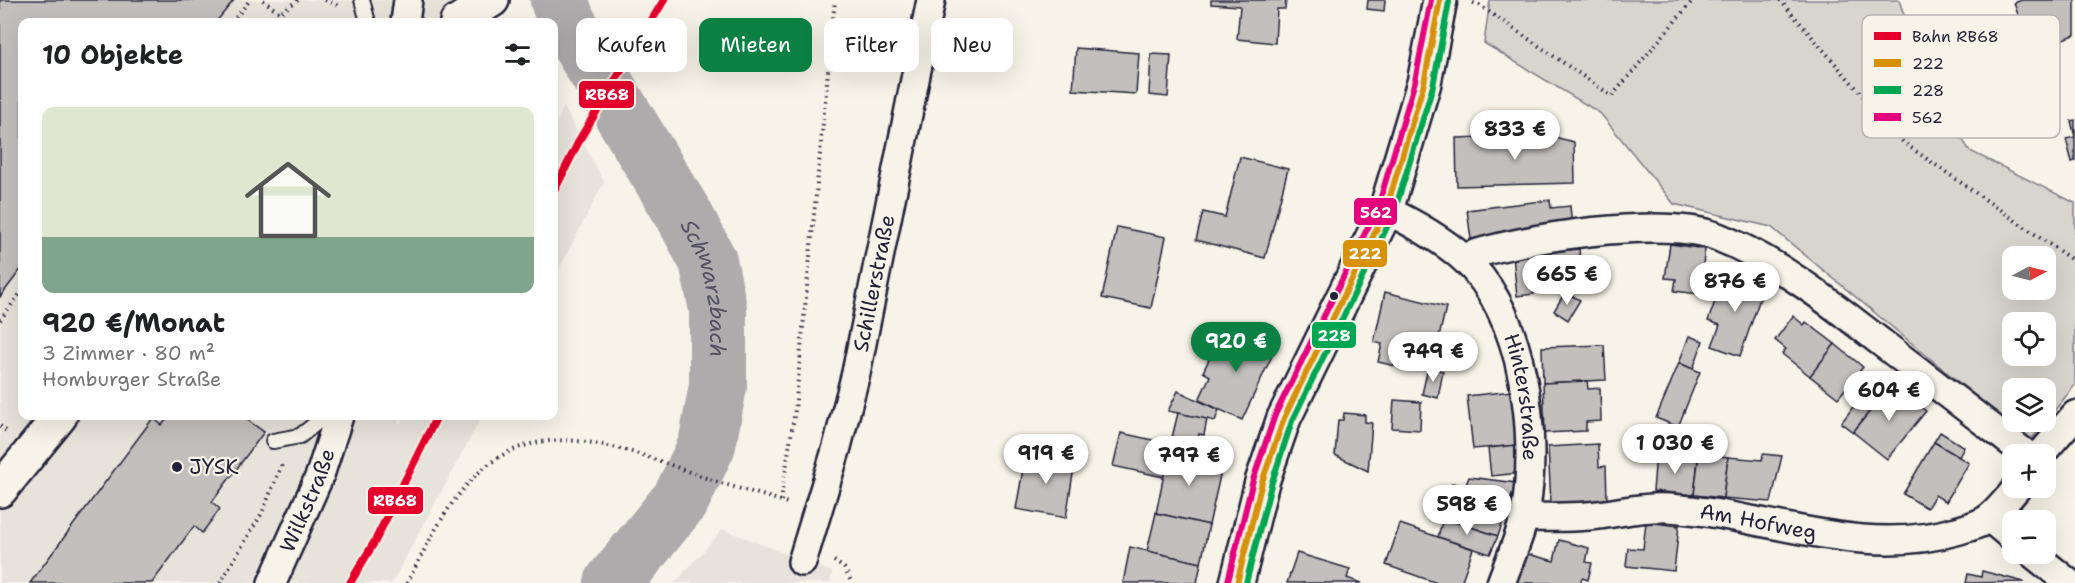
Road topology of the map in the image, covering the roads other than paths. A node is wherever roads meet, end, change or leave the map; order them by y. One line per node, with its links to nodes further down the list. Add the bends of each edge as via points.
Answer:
1 (362, 0): 6 (lane)
2 (408, 0): 7 (street)
3 (492, 0): 8 (main road)
4 (931, 0): 23 (street, Schillerstraße, via 856,373)
5 (1455, 1): 9 (main road)
6 (367, 18)
7 (406, 18)
8 (463, 18)
9 (1386, 210): 10 (street, Hinterstraße, via 1421,227); 26 (main road, via 1284,418 1262,482)
10 (1463, 258): 16 (street, via 1491,248 1586,234 1675,227 1717,236 1825,298); 20 (street, Hinterstraße, via 1484,281 1519,360 1531,440)
11 (2075, 415): 17 (street)
12 (57, 420): 18 (main road)
13 (320, 420): 15 (lane, via 300,436)
14 (338, 420): 25 (street, Wilkstraße, via 320,475)
15 (273, 441)
16 (2013, 444)
17 (2050, 444)
18 (0, 490)
19 (2007, 498): 21 (street, Am Hofweg)
20 (1524, 517): 21 (street, Am Hofweg, via 1590,516 1636,508 1668,508 1711,512 1856,540 1894,542 1934,538); 27 (street, Hinterstraße)
21 (1989, 518): 22 (street)
22 (2002, 529)
23 (802, 562)
24 (2045, 564): 28 (street)
25 (272, 583)
26 (1236, 583)
27 (1501, 583)
28 (2069, 583)

